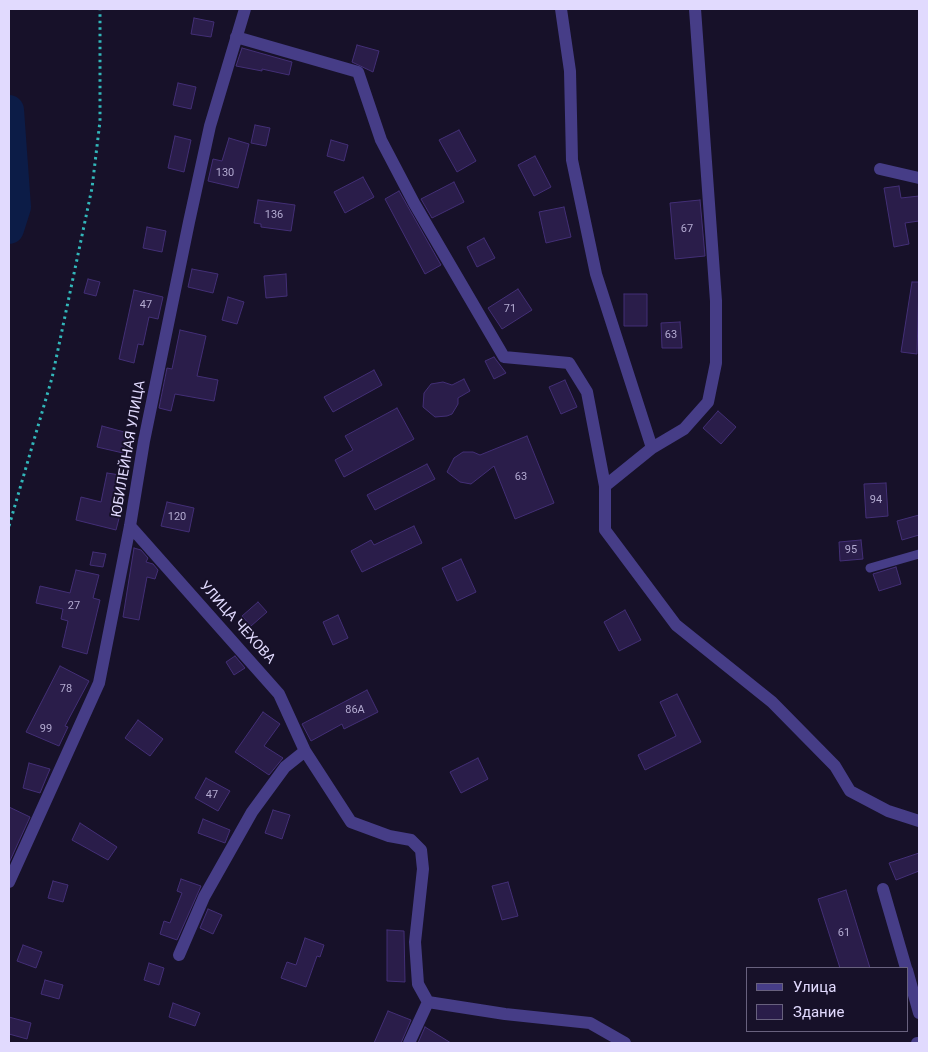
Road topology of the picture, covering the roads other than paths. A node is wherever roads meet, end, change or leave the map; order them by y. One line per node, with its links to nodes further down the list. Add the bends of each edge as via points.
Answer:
1 (245, 9): 4 (street, ЮБИЛЕЙНАЯ УЛИЦА)
2 (561, 9): 7 (street, via 570,71 572,160 596,274)
3 (695, 9): 7 (street, via 716,301 716,362 708,402 684,429)
4 (236, 38): 8 (street, via 358,72 382,140 414,203 504,357 569,363 588,392); 9 (street, ЮБИЛЕЙНАЯ УЛИЦА, via 210,126 189,222)
5 (880, 169): 6 (street)
6 (919, 178)
7 (652, 448): 8 (street)
8 (605, 486): 13 (street, via 605,530 676,626 772,702 835,766 850,791 888,811)
9 (130, 526): 12 (street, УЛИЦА ЧЕХОВА, via 280,694); 14 (street, ЮБИЛЕЙНАЯ УЛИЦА, via 99,683)
10 (919, 554): 11 (lane)
11 (870, 568)
12 (305, 751): 16 (street, via 285,767 252,812 204,896); 19 (street, УЛИЦА ЧЕХОВА, via 351,822 411,840 422,850 415,942 418,984)
13 (919, 822)
14 (9, 882)
15 (883, 889): 17 (street)
16 (179, 955)
17 (905, 967)
18 (908, 976): 20 (street)
19 (428, 1002): 21 (street); 22 (street, via 590,1023)
20 (919, 1013)
21 (409, 1043)
22 (625, 1043)

